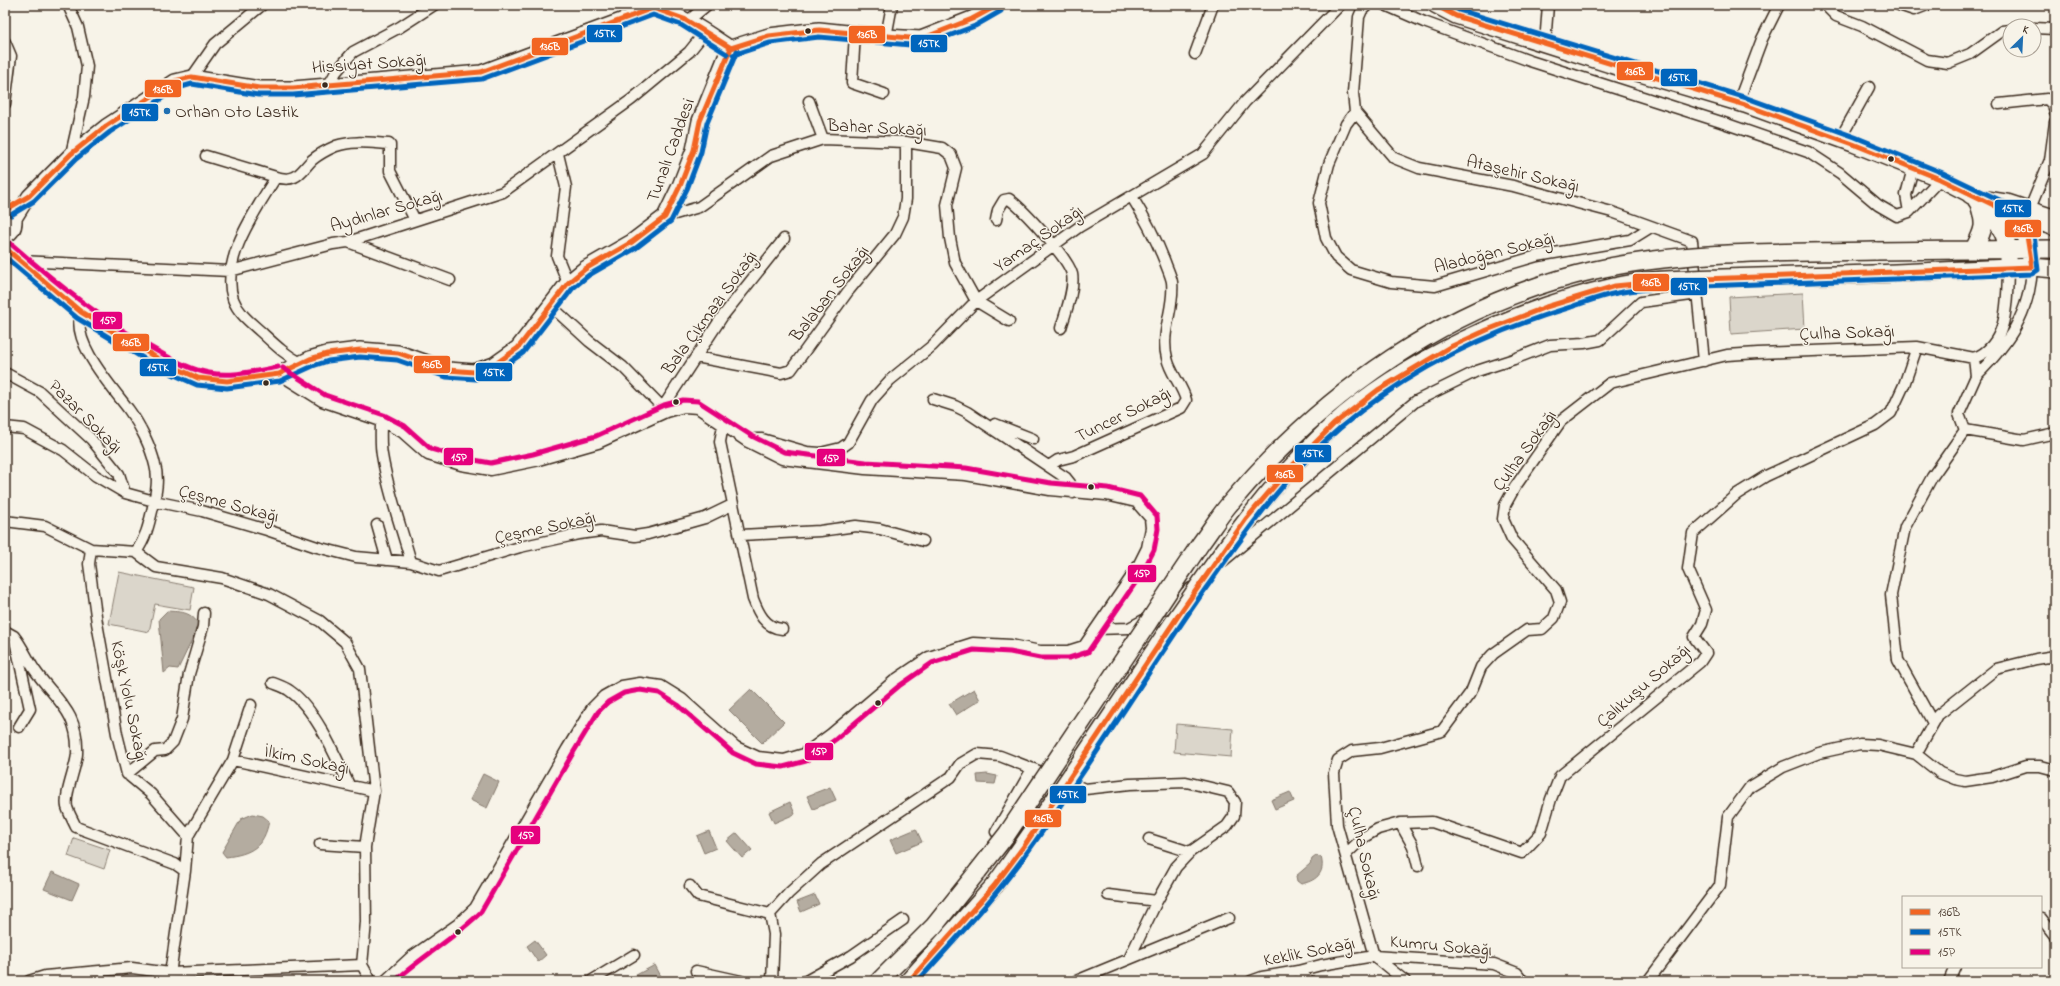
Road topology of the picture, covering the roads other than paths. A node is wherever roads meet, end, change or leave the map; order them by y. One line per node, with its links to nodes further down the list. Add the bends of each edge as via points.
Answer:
1 (68, 5): 43 (street, via 78,27 86,66 84,97)
2 (262, 5): 29 (street, via 215,44)
3 (434, 5): 30 (street, via 354,52)
4 (707, 5): 18 (street)
5 (892, 5): 24 (street)
6 (998, 5): 24 (main road, via 972,19 921,39)
7 (1213, 5): 28 (street)
8 (1340, 5): 49 (street, Yamaç Sokağı, via 1245,102 1203,154)
9 (1368, 5): 37 (street, via 1359,17 1353,93)
10 (1385, 5): 53 (street, via 1530,61 1808,152 1840,173 1878,206 1897,216)
11 (1435, 5): 26 (main road, via 1456,16)
12 (1548, 5): 26 (street)
13 (1779, 5): 34 (street, via 1760,45)
14 (1825, 5): 22 (street, via 1836,16 1862,26 1927,60 1948,62 1970,54)
15 (1899, 5): 16 (street, via 1914,10)
16 (1927, 5)
17 (645, 8): 18 (street, Hissiyat Sokağı, via 663,10); 30 (street, Hissiyat Sokağı, via 481,72)
18 (688, 21): 21 (street, Hissiyat Sokağı)
19 (2042, 28): 20 (street)
20 (2055, 29)
21 (706, 31): 27 (street, Hissiyat Sokağı); 44 (street, Aydınlar Sokağı, via 689,52 631,100 595,124)
22 (2002, 31)
23 (855, 33): 24 (main road); 27 (main road, via 819,30 769,36); 32 (street, via 852,83)
24 (886, 37)
25 (5, 42): 35 (street, via 11,56)
26 (1545, 44): 34 (main road)
27 (732, 48): 55 (main road, Tunalı Caddesi, via 700,120 694,150)
28 (1195, 54)
29 (192, 77): 30 (street, Hissiyat Sokağı, via 259,88 293,88); 43 (street, Hissiyat Sokağı, via 176,81 159,90 106,126)
30 (330, 83)
31 (1869, 87): 41 (street)
32 (884, 94)
33 (809, 101): 40 (street)
34 (1738, 103): 41 (main road)
35 (5, 104)
36 (1999, 104): 38 (street, via 2047,99 2054,105)
37 (1355, 112): 59 (street, Ataşehir Sokağı, via 1394,158 1419,168 1513,186 1612,212); 59 (street, Aladoğan Sokağı, via 1346,124 1328,164 1319,203 1326,238 1336,257 1350,270 1391,282 1435,286 1537,256 1630,240)
38 (2055, 112)
39 (2055, 122): 51 (street, via 2050,160)
40 (823, 139): 42 (street, Bahar Sokağı); 55 (street, Bahar Sokağı, via 771,156 699,207)
41 (1840, 139): 46 (main road)
42 (906, 142): 77 (street, Bahar Sokağı, via 942,148 955,161 956,168 947,205 950,238 955,263); 83 (street, Balaban Sokağı, via 906,199 895,234 849,290 791,370 781,373)
43 (71, 154): 56 (street, Hissiyat Sokağı)
44 (558, 154): 57 (street, Aydınlar Sokağı, via 503,192); 75 (street, via 566,187 557,256)
45 (206, 156): 47 (street)
46 (1913, 168): 48 (main road); 53 (street, via 1906,195)
47 (276, 177): 57 (street, via 285,180 299,175 313,159 336,146 353,142 389,144 390,171); 73 (street, via 246,227)
48 (1940, 180): 50 (main road); 53 (street)
49 (1132, 197): 63 (street, Yamaç Sokağı, via 1079,227); 100 (street, Tuncer Sokağı, via 1157,240 1172,282 1164,343 1167,359 1186,400 1181,408)
50 (1975, 199): 51 (street, via 1995,197); 52 (highway); 65 (highway, via 1984,221); 66 (highway, via 2005,233)
51 (2031, 206): 54 (street)
52 (2006, 211): 60 (highway); 67 (highway, via 2022,226)
53 (1909, 212)
54 (2055, 215)
55 (665, 218): 75 (main road, Tunalı Caddesi, via 632,242 585,269)
56 (9, 220): 69 (main road)
57 (416, 220): 62 (street, Aydınlar Sokağı)
58 (996, 220): 63 (street, via 1004,200 1009,199 1030,217)
59 (1651, 227): 76 (street, Ataşehir Sokağı, via 1692,241)
60 (2055, 227)
61 (784, 239): 83 (street, Bala Çıkmazı Sokağı, via 722,317)
62 (348, 242): 73 (street, Aydınlar Sokağı); 74 (street)
63 (1053, 246): 77 (street, Yamaç Sokağı); 81 (street, via 1072,274 1070,300)
64 (5, 248): 69 (main road, Tunalı Caddesi)
65 (1974, 249): 66 (highway); 162 (highway, bridge, via 1735,254 1648,261 1595,270 1548,283 1469,314 1430,335 1364,377 1332,401 1280,448 1225,508 1007,834 934,926)
66 (2009, 249): 67 (highway); 71 (highway)
67 (2030, 249): 68 (highway); 70 (highway)
68 (2055, 249)
69 (20, 261): 73 (street, Aydınlar Sokağı); 79 (main road, Tunalı Caddesi)
70 (2032, 267): 71 (highway); 72 (highway); 89 (street, via 2031,288 2017,324 1997,355)
71 (2008, 269): 84 (street, via 2007,309 2002,328 1985,354); 163 (highway, bridge, via 1675,280 1615,286 1546,307 1487,330 1450,347 1378,390 1334,424 1294,463 1246,519 1024,846 994,886)
72 (2055, 269)
73 (230, 271): 86 (street, via 233,299 241,315 287,356)
74 (450, 280)
75 (568, 283): 78 (main road, Tunalı Caddesi)
76 (1698, 294): 85 (street, Ataşehir Sokağı); 115 (street, via 1641,302 1600,340 1550,345 1478,371 1416,401 1168,607 1129,628)
77 (976, 302): 80 (street); 99 (street, Yamaç Sokağı, via 932,346 890,380 872,400 853,437 841,448 820,453 807,452 762,439)
78 (551, 306): 86 (main road, Tunalı Caddesi, via 518,348 494,365 474,372 448,370 398,353 382,351 345,351); 91 (street, via 589,341 623,367)
79 (81, 312): 88 (main road, Tunalı Caddesi, via 149,354 198,378 227,381); 103 (street, via 79,328 90,354 100,373 130,411 153,456 157,480)
80 (1010, 321)
81 (1061, 328)
82 (1917, 347): 84 (street, Çulha Sokağı); 85 (street, Çulha Sokağı, via 1758,352 1727,355); 129 (street, Çalıkuşu Sokağı, via 1891,413 1875,425 1766,476 1737,494 1693,534 1688,568 1706,610 1702,624 1694,637 1706,653 1700,662 1560,776 1541,833 1522,853 1432,822)
83 (696, 357): 91 (street, Bala Çıkmazı Sokağı)
84 (1974, 358): 89 (street)
85 (1704, 361): 136 (street, Çulha Sokağı, via 1610,383 1561,421 1515,487 1506,505 1503,519 1512,539 1556,590 1560,602 1554,618 1542,629 1527,630 1493,654 1481,667 1471,692 1442,731 1380,748 1352,751 1338,760 1334,773 1337,825)
86 (301, 363): 88 (main road, Tunalı Caddesi)
87 (5, 373): 101 (street, Pazar Sokağı, via 40,392 91,439 119,474)
88 (278, 374): 93 (street, via 322,401)
89 (1976, 376): 96 (street, via 1959,414)
90 (933, 399): 92 (street, via 956,406)
91 (665, 409): 93 (street, via 598,443 535,461 491,470 461,465 428,455 402,432); 94 (street, via 698,408)
92 (977, 419): 98 (street); 100 (street)
93 (381, 421): 112 (street, via 381,453 391,499)
94 (723, 425): 99 (street); 104 (street, via 720,442)
95 (5, 426): 101 (street, via 24,429 63,450 96,476)
96 (1965, 430): 97 (street, via 2024,440); 120 (street, via 1932,477 1905,527 1890,595 1898,660)
97 (2055, 433)
98 (1033, 439)
99 (748, 442): 102 (street, via 782,459 865,469 966,475)
100 (1049, 466): 102 (street, via 1066,478)
101 (125, 493): 103 (street)
102 (1073, 493): 115 (street, via 1106,495 1136,502 1150,518 1147,548 1136,570)
103 (154, 502): 110 (street, via 148,528); 111 (street, Çeşme Sokağı, via 202,511 317,548 356,557)
104 (732, 505): 107 (street); 112 (street, Çeşme Sokağı, via 705,518 648,534 635,536 601,531 579,534 520,547 439,571)
105 (5, 521): 109 (street, via 45,526)
106 (377, 524): 111 (street)
107 (741, 535): 108 (street, via 820,531 856,526 880,529); 114 (street, via 755,606 768,624)
108 (922, 541)
109 (91, 549): 110 (street); 126 (street, Köşk Yolu Sokağı, via 90,564 97,623 117,734)
110 (136, 552): 128 (street, via 156,567 222,578 269,594 320,621 345,642 360,669)
111 (387, 560): 112 (street, Çeşme Sokağı)
112 (411, 562)
113 (204, 613): 126 (street, via 189,674 182,719 173,742 165,750 155,751)
114 (782, 629)
115 (1096, 629): 157 (street, via 1084,646 1068,651 1040,651 1011,645 974,643 929,657 895,680 804,754 784,760 758,758 736,747 682,699 661,686 640,683 622,686 604,696 592,708 475,908 458,924 411,957)
116 (9, 634): 121 (street, via 30,709); 138 (street, via 21,645 34,669 70,714 76,736 77,755 70,780 67,806 76,826 175,864)
117 (2055, 656): 120 (street, via 1996,669 1938,715)
118 (273, 683): 127 (street, via 289,690 302,701 324,733)
119 (251, 705): 123 (street, İlkim Sokağı)
120 (1933, 723): 122 (street)
121 (19, 727)
122 (1916, 754): 125 (street, via 1940,773 1955,779 1992,777 2026,766); 169 (street, via 1884,746 1860,744 1819,753 1783,767 1750,787 1728,817 1720,885)
123 (233, 760): 127 (street, İlkim Sokağı); 131 (street, İlkim Sokağı)
124 (1032, 769): 130 (street); 135 (street, via 1085,789 1186,782 1228,792 1235,802 1234,816 1227,826); 142 (street, via 1000,756 977,754 968,758 951,777 821,864)
125 (2055, 770)
126 (127, 774): 131 (street, Köşk Yolu Sokağı, via 151,794)
127 (350, 785): 128 (street, İlkim Sokağı)
128 (374, 791): 134 (street)
129 (1400, 824): 136 (street, Çalıkuşu Sokağı, via 1378,829 1364,837); 137 (street, via 1413,846)
130 (996, 832)
131 (188, 836): 138 (street, İlkim Sokağı)
132 (1149, 839): 135 (street)
133 (320, 844): 134 (street)
134 (366, 847): 150 (street, via 366,922)
135 (1190, 852): 141 (street, via 1176,867)
136 (1346, 854): 148 (street, Çulha Sokağı)
137 (1418, 866)
138 (185, 871): 154 (street, İlkim Sokağı)
139 (690, 886): 142 (street, via 698,896)
140 (1108, 895): 141 (street)
141 (1157, 900): 149 (street)
142 (770, 914): 160 (street, via 774,934)
143 (1229, 918): 149 (street)
144 (2042, 919): 146 (street)
145 (903, 920): 161 (street, via 851,956)
146 (2055, 936)
147 (634, 955): 158 (street)
148 (1374, 956): 153 (street, Keklik Sokağı, via 1321,964); 167 (street); 168 (street, Kumru Sokağı, via 1494,964 1517,973)
149 (1129, 959): 164 (street)
150 (362, 965): 154 (street); 156 (street)
151 (1955, 968): 170 (street)
152 (696, 971): 159 (street)
153 (1298, 971): 165 (street, Keklik Sokağı); 166 (street)
154 (170, 977): 155 (street, via 132,968 45,976)
155 (29, 981)
156 (371, 981)
157 (385, 981)
158 (592, 981)
159 (740, 981)
160 (772, 981)
161 (806, 981)
162 (879, 981)
163 (909, 981)
164 (1076, 981)
165 (1251, 981)
166 (1310, 981)
167 (1405, 981)
168 (1523, 981)
169 (1648, 981)
170 (1949, 981)

